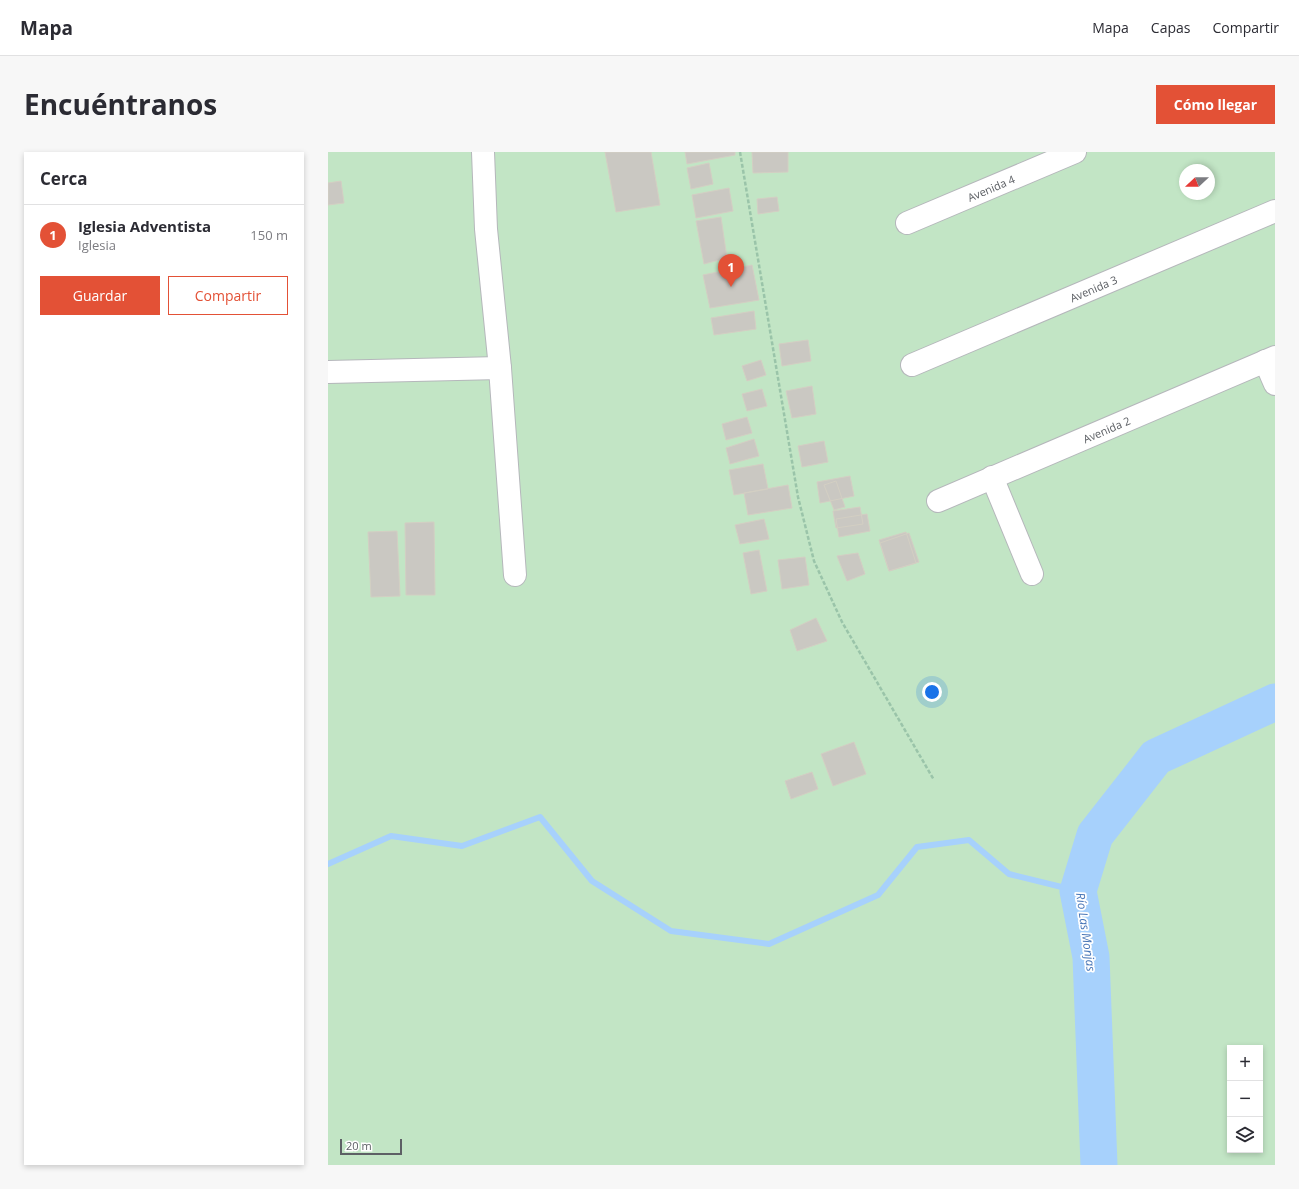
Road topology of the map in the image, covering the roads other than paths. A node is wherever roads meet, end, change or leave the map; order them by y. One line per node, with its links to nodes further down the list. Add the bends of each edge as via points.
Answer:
1 (483, 152): 7 (street, via 486,229)
2 (1075, 152): 4 (street, Avenida 4)
3 (1275, 211): 6 (street, Avenida 3)
4 (907, 223)
5 (1270, 359): 9 (street); 10 (street, Avenida 2)
6 (912, 365)
7 (500, 368): 8 (street); 13 (street)
8 (328, 372)
9 (1275, 384)
10 (992, 477): 11 (street, Avenida 2); 12 (street)
11 (938, 500)
12 (1032, 574)
13 (515, 575)

